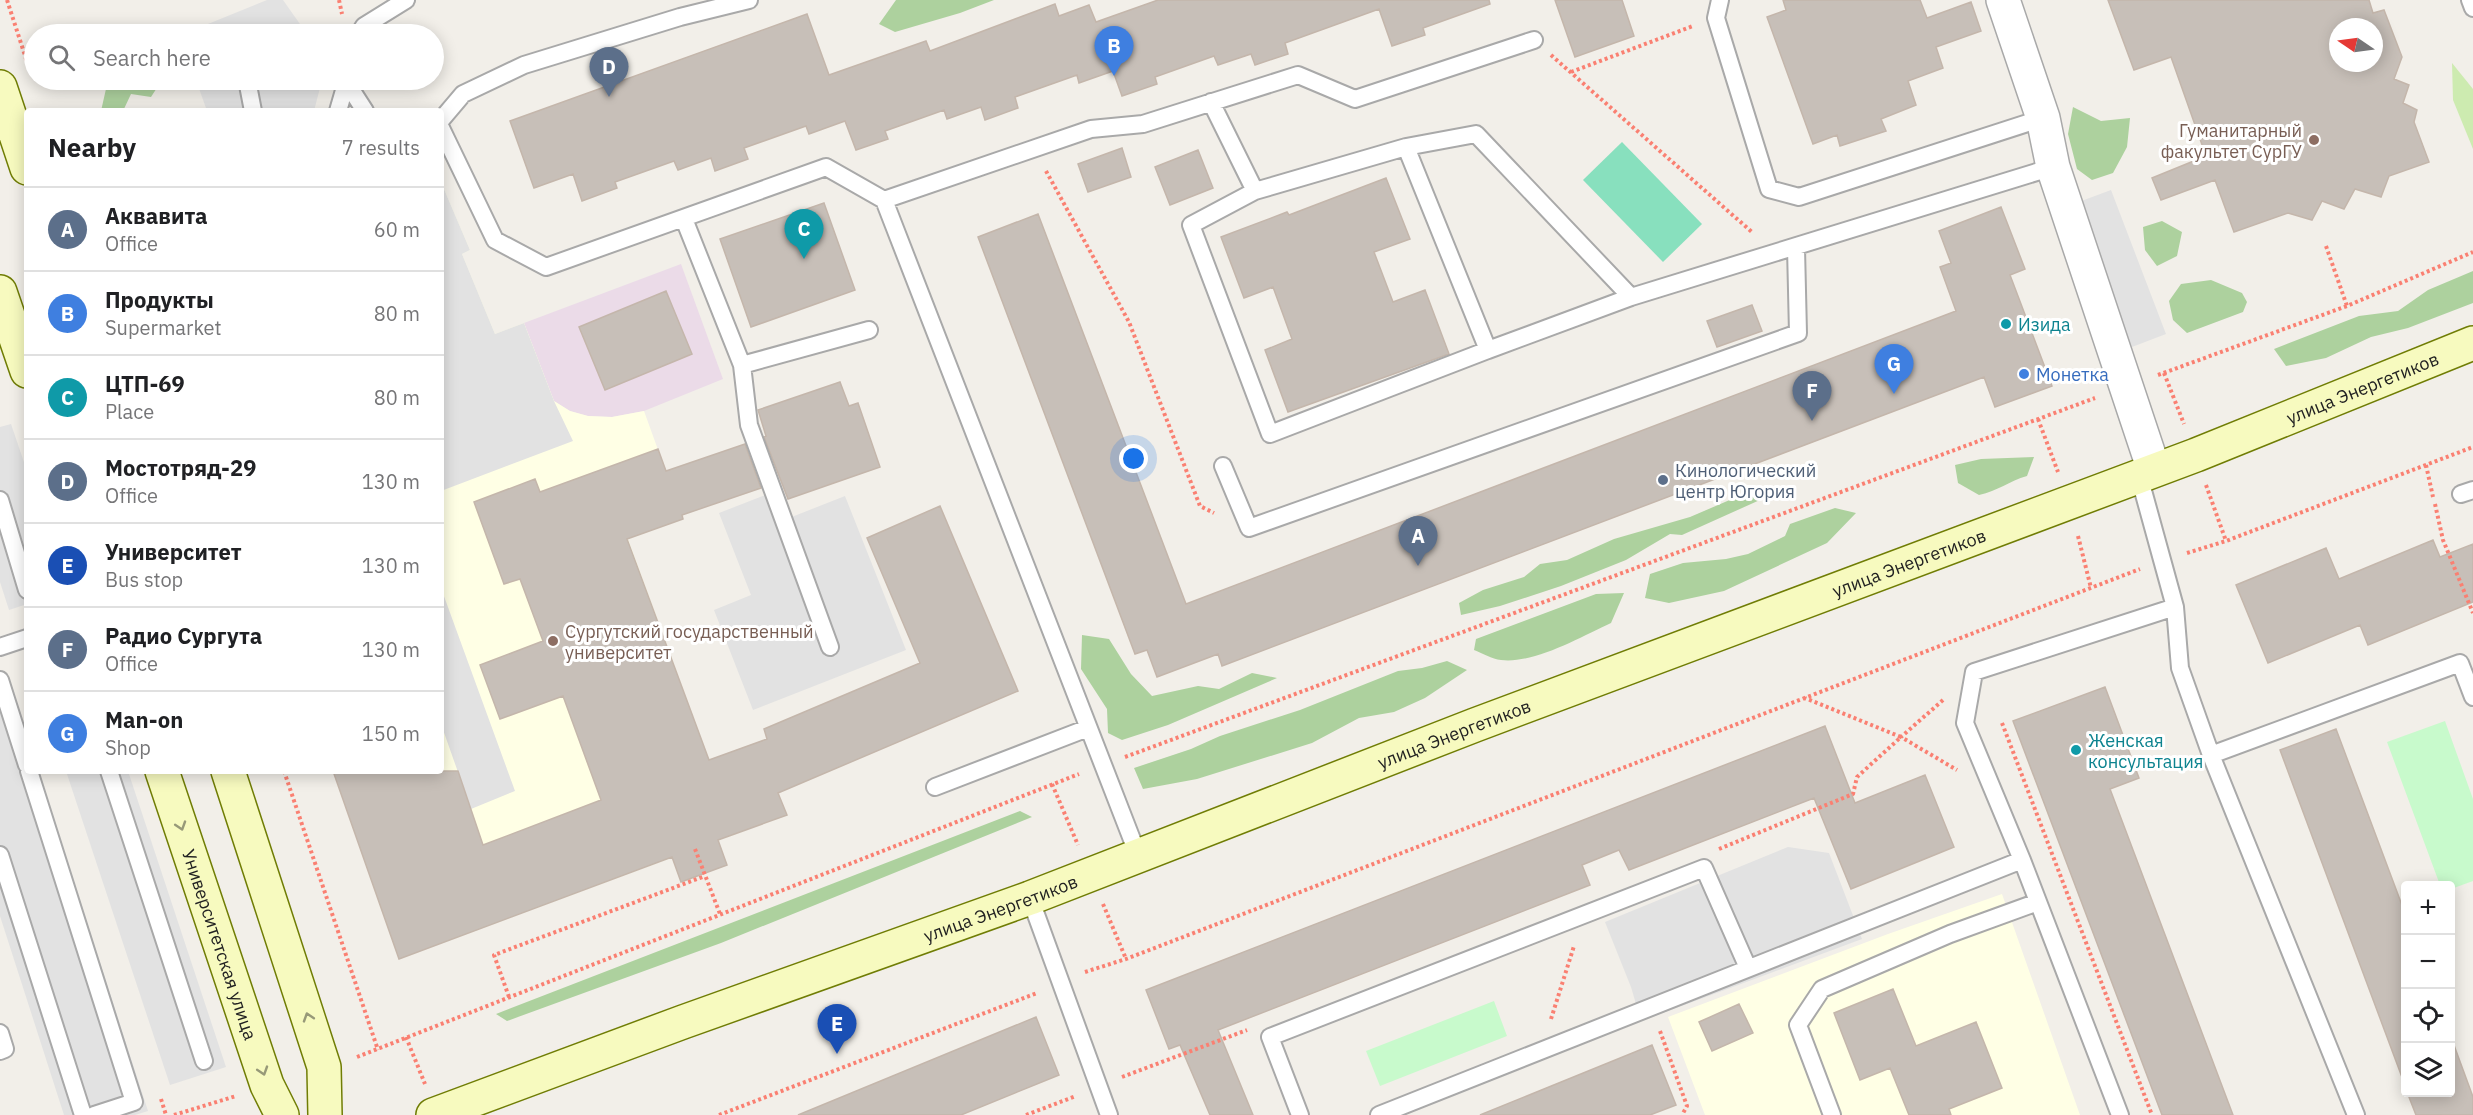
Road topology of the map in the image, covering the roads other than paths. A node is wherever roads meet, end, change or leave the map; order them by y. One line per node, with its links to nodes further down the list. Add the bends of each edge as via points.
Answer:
1 (406, 0): 7 (lane)
2 (749, 0): 17 (lane, via 680,16 524,65 463,94)
3 (1720, 0): 18 (lane, via 1716,18 1768,189 1799,197)
4 (2003, 0): 18 (street)
5 (2470, 0): 6 (lane)
6 (2473, 8)
7 (366, 24)
8 (1534, 40): 13 (lane, via 1355,99 1298,75)
9 (0, 88): 21 (main road)
10 (249, 90): 14 (lane)
11 (344, 90): 15 (lane)
12 (352, 90): 16 (lane)
13 (1211, 102): 23 (lane); 24 (lane, via 1143,124 1091,129)
14 (252, 108)
15 (339, 108)
16 (363, 108)
17 (444, 116)
18 (2043, 118): 22 (street)
19 (444, 134): 25 (lane, via 495,240 546,267)
20 (1406, 147): 23 (lane); 28 (lane, via 1476,134); 31 (lane)
21 (24, 159)
22 (2053, 167): 26 (lane); 35 (street, via 2125,387)
23 (1255, 191): 31 (lane, via 1191,225 1270,434)
24 (884, 200): 25 (lane, via 826,166); 44 (lane)
25 (684, 219): 33 (lane)
26 (1796, 248): 28 (lane); 34 (lane, via 1798,333 1249,528)
27 (0, 292): 32 (main road)
28 (1631, 297): 31 (lane)
29 (869, 330): 33 (lane)
30 (2473, 343): 35 (main road, улица Энергетиков)
31 (1488, 350)
32 (24, 362)
33 (742, 365): 41 (lane, via 749,425)
34 (1223, 466)
35 (2146, 473): 38 (lane); 55 (main road, улица Энергетиков)
36 (0, 500): 37 (lane)
37 (24, 580)
38 (2175, 607): 45 (lane, via 2180,668); 56 (lane, via 1972,673 1965,723)
39 (24, 639): 40 (lane)
40 (0, 646)
41 (830, 647)
42 (0, 680): 46 (lane)
43 (2473, 697): 45 (lane, via 2460,663)
44 (1088, 728): 52 (lane); 55 (lane)
45 (2211, 755): 73 (lane)
46 (24, 756)
47 (30, 774): 66 (lane, via 134,1102)
48 (110, 774): 53 (lane)
49 (121, 774): 53 (lane)
50 (163, 774): 67 (main road, Университетская улица, one-way to 67, via 267,1085)
51 (229, 774): 68 (main road, one-way to 51, via 324,1067)
52 (935, 787)
53 (124, 813): 62 (lane)
54 (0, 855): 65 (lane)
55 (1138, 855): 57 (main road, улица Энергетиков)
56 (2022, 860): 58 (lane); 59 (lane)
57 (1030, 898): 63 (main road, улица Энергетиков); 64 (lane)
58 (2038, 902): 71 (lane, via 1950,934 1822,989 1798,1025); 72 (lane)
59 (1748, 968): 69 (lane, via 1704,868 1270,1037); 70 (lane)
60 (0, 1033): 61 (lane, via 5,1049)
61 (0, 1051)
62 (204, 1061)
63 (435, 1114)
64 (1105, 1114)
65 (83, 1115)
66 (94, 1115)
67 (282, 1115)
68 (325, 1115)
69 (1300, 1115)
70 (1380, 1115)
71 (1832, 1115)
72 (2120, 1115)
73 (2356, 1115)

